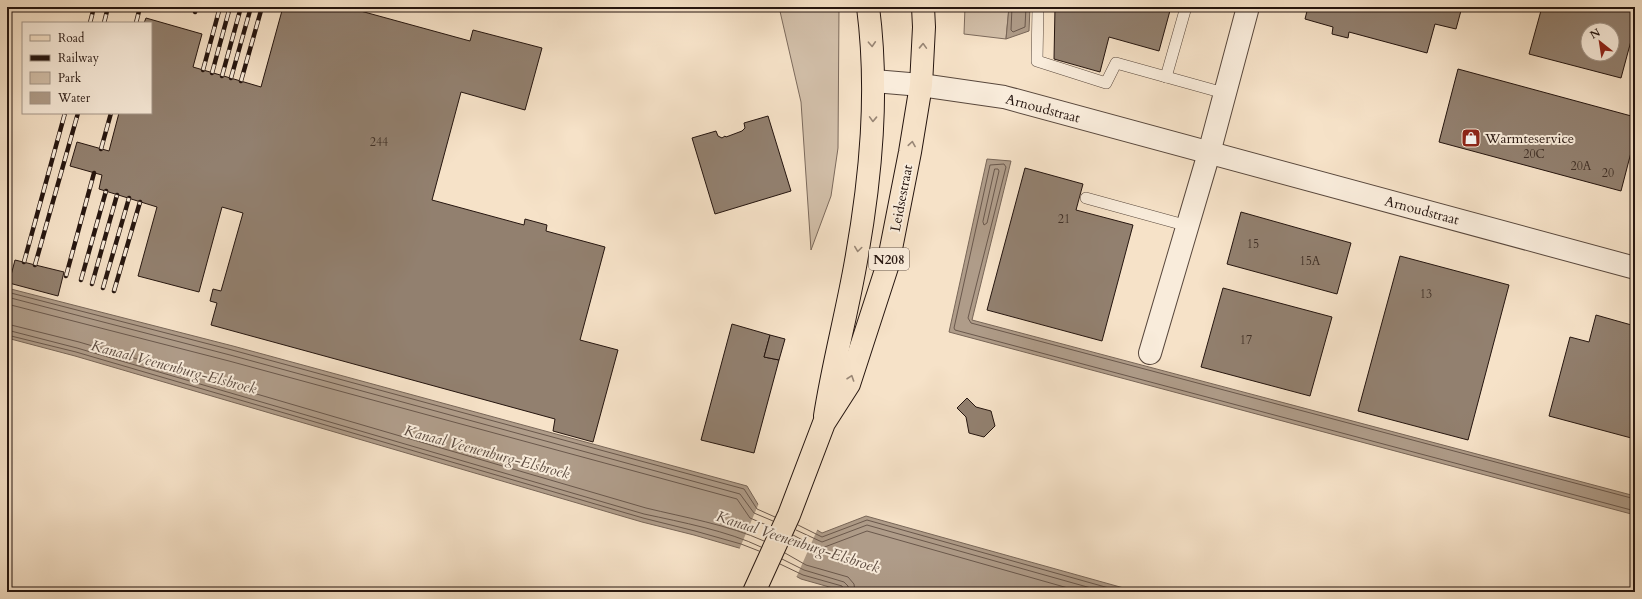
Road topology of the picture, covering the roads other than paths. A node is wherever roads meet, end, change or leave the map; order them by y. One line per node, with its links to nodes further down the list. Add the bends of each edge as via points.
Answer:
1 (868, 7): 7 (main road, Leidsestraat / N208, one-way to 7)
2 (923, 7): 8 (main road, Leidsestraat / N208, one-way to 2)
3 (1038, 7): 6 (lane, via 1037,61 1106,83 1116,63)
4 (1186, 7): 6 (lane)
5 (1248, 7): 9 (street)
6 (1166, 77): 9 (lane)
7 (874, 80): 8 (street, Arnoudstraat); 15 (main road, Leidsestraat / N208, one-way to 15, via 872,146 856,261 831,376)
8 (921, 85): 10 (street, Arnoudstraat, via 1004,97); 15 (main road, Leidsestraat / N208, one-way to 8, via 849,384 888,264)
9 (1224, 93): 10 (street)
10 (1209, 153): 12 (street); 13 (street, Arnoudstraat)
11 (1086, 198): 12 (lane)
12 (1188, 226): 14 (street)
13 (1635, 268)
14 (1150, 353)
15 (824, 423): 16 (main road, Leidsestraat / N208, via 789,516)
16 (754, 592)

